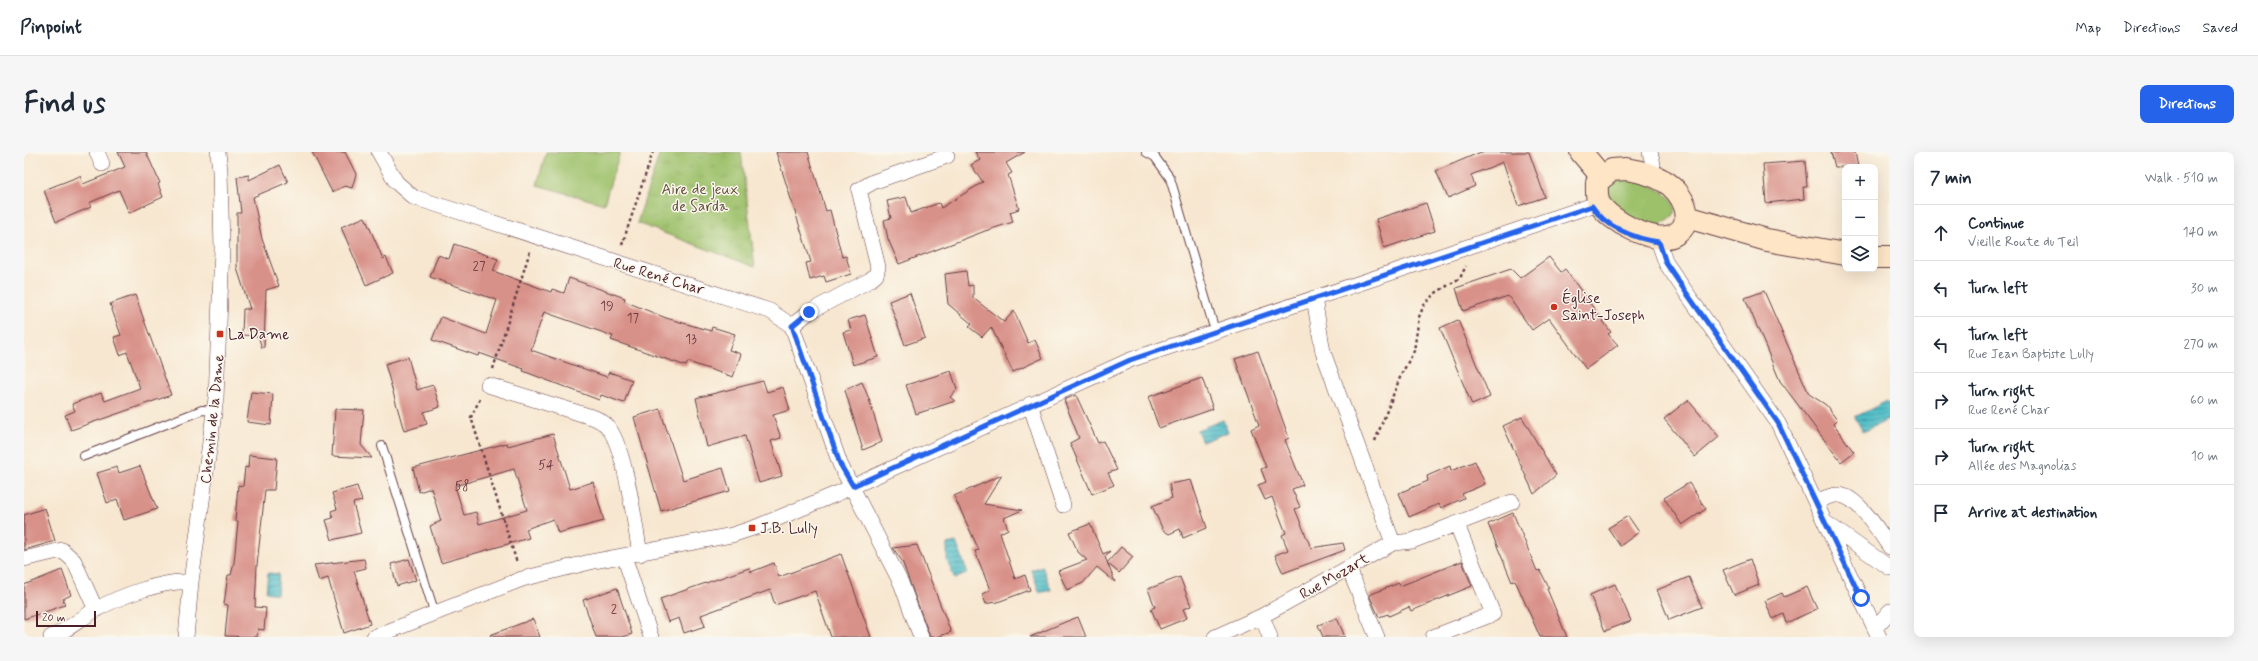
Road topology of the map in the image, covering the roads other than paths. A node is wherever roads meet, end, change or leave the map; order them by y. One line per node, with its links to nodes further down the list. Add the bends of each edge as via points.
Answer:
1 (218, 152): 20 (street, Chemin de la Dame, via 222,249)
2 (379, 152): 16 (street, Rue René Char, via 396,182 413,197 770,311)
3 (1146, 152): 17 (lane, via 1155,157 1170,178)
4 (1581, 152): 8 (main road)
5 (1650, 152): 7 (street, via 1653,164)
6 (947, 156): 16 (street, via 873,182 859,190 878,267 876,275 809,312)
7 (1649, 176): 8 (main road, via 1626,169 1612,170); 10 (main road, via 1664,181 1679,194 1686,206)
8 (1602, 177): 9 (main road, via 1597,182)
9 (1599, 203): 11 (main road, via 1609,215 1627,227); 15 (street)
10 (1687, 217): 11 (main road, via 1684,226 1674,235); 12 (main road, via 1767,240)
11 (1658, 237): 25 (street, via 1666,263 1678,282 1778,423)
12 (1842, 253)
13 (1878, 257): 14 (main road)
14 (1890, 257)
15 (1314, 298): 17 (street); 29 (street, via 1323,352)
16 (792, 326): 23 (street, via 840,464)
17 (1215, 331): 19 (street, via 1130,360)
18 (488, 384): 31 (street, via 595,418 606,425 613,436 623,466)
19 (1030, 404): 23 (street); 26 (street)
20 (215, 411): 22 (lane, via 202,410); 36 (street, Chemin de la Dame)
21 (382, 446): 39 (lane)
22 (84, 456)
23 (853, 486): 31 (street, via 759,526); 46 (street, via 901,583)
24 (1512, 502): 28 (street, Rue Mozart)
25 (1816, 502): 27 (street); 30 (street, via 1840,495 1848,498 1857,504)
26 (1063, 505)
27 (1826, 522): 34 (street); 41 (street)
28 (1457, 525): 29 (street, Rue Mozart, via 1412,541); 50 (street, via 1493,614)
29 (1393, 543): 35 (street, Rue Mozart)
30 (1890, 547)
31 (640, 554): 32 (street)
32 (624, 556): 39 (street, via 522,579); 45 (street)
33 (24, 559): 37 (street, via 62,550 74,561)
34 (1890, 568)
35 (1349, 569): 40 (street, Rue Mozart); 49 (street)
36 (191, 582): 37 (street, via 156,585); 43 (street, Chemin de la Dame)
37 (96, 610): 42 (street, via 62,633)
38 (1890, 611): 41 (street)
39 (435, 614): 44 (street)
40 (1262, 616): 47 (street, Rue Mozart); 48 (street)
41 (1877, 633)
42 (51, 637)
43 (186, 637)
44 (374, 637)
45 (651, 637)
46 (921, 637)
47 (1214, 637)
48 (1270, 637)
49 (1377, 637)
50 (1433, 637)

